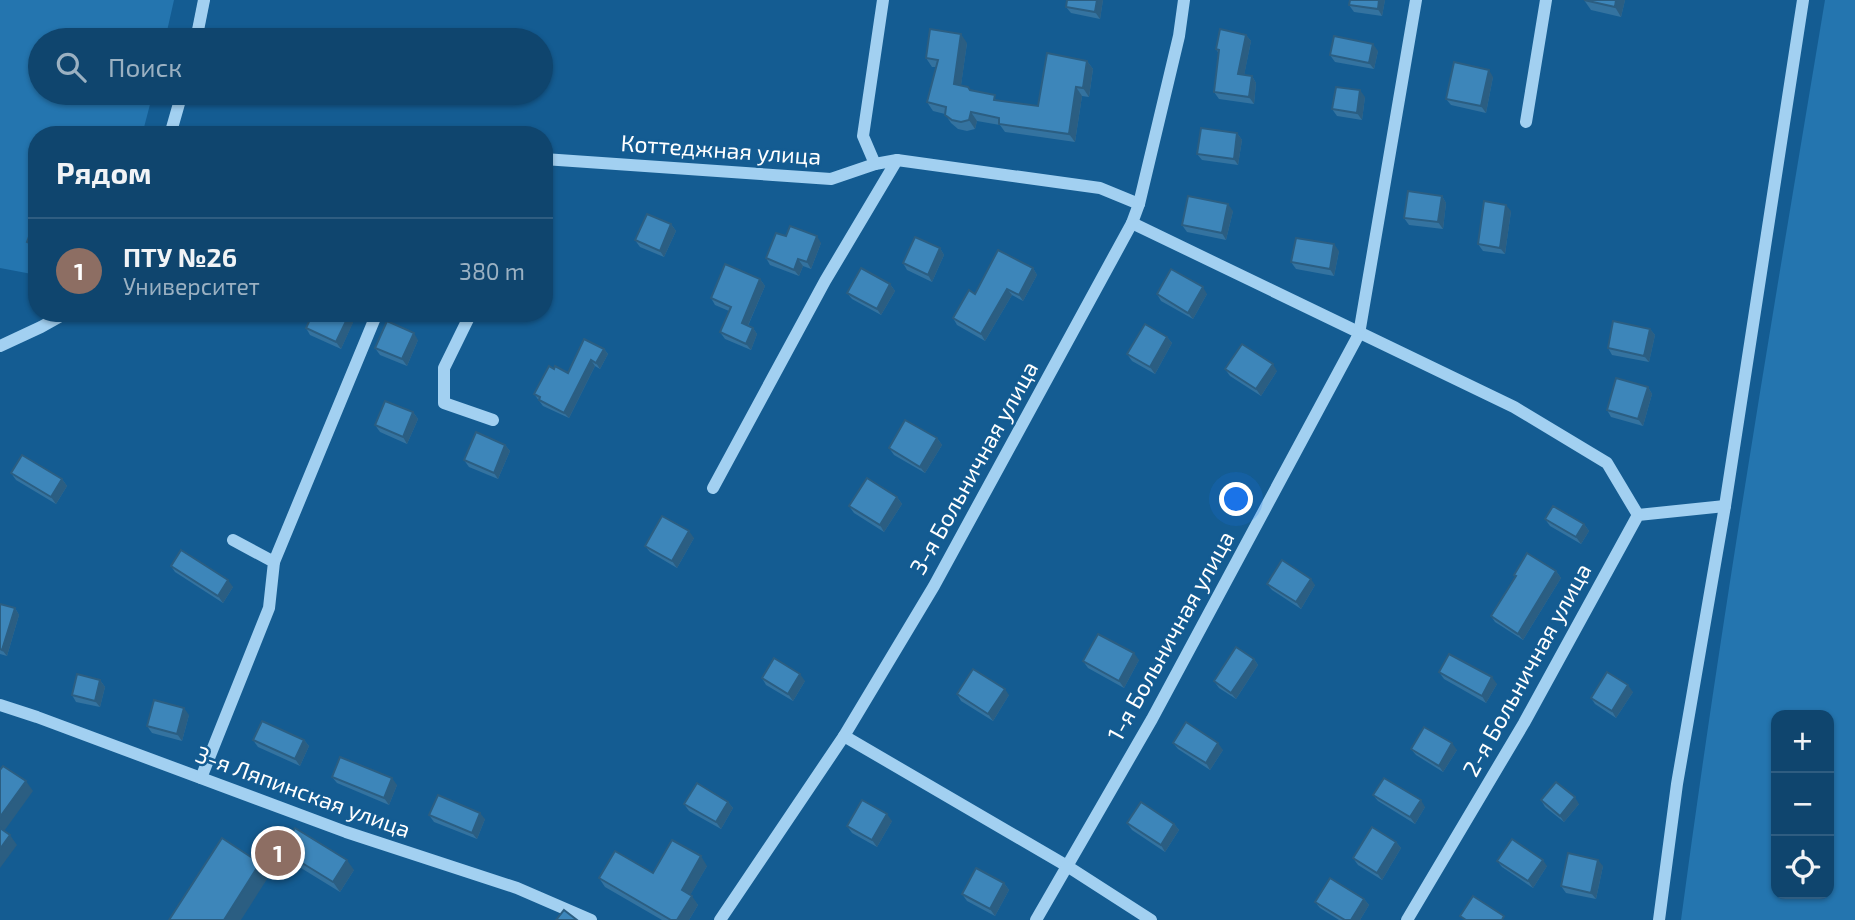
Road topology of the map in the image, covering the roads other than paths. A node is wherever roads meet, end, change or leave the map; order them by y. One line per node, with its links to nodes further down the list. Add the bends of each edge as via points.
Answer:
1 (204, 0): 7 (street)
2 (883, 0): 13 (street, via 863,136)
3 (1184, 0): 14 (street, 3-я Больничная улица)
4 (1416, 0): 19 (street, 1-я Больничная улица)
5 (1546, 0): 9 (street)
6 (1803, 0): 23 (street)
7 (198, 28)
8 (179, 105): 10 (street)
9 (1526, 122)
10 (173, 126)
11 (897, 160): 13 (street, Коттеджная улица); 14 (street, Коттеджная улица, via 1100,188); 22 (street, via 825,281)
12 (553, 161): 13 (street, Коттеджная улица, via 831,179)
13 (875, 163)
14 (1139, 204): 15 (street, 3-я Больничная улица)
15 (1132, 223): 19 (street); 28 (street, 3-я Больничная улица, via 934,586)
16 (50, 322): 20 (street)
17 (373, 322): 26 (street)
18 (467, 322): 21 (street, via 444,368 444,403)
19 (1359, 334): 24 (street, via 1514,407 1607,463); 30 (street, 1-я Больничная улица, via 1152,719)
20 (0, 346)
21 (493, 420)
22 (713, 488)
23 (1725, 506): 24 (street); 36 (street)
24 (1638, 515): 35 (street, 2-я Больничная улица, via 1524,723)
25 (233, 540): 26 (street)
26 (274, 562): 29 (street, via 268,608)
27 (0, 705): 29 (street, 3-я Ляпинская улица)
28 (844, 736): 30 (street); 32 (street, 3-я Больничная улица)
29 (201, 778): 31 (street, 3-я Ляпинская улица, via 517,888)
30 (1067, 866): 33 (street, 1-я Больничная улица); 34 (street)
31 (591, 920)
32 (720, 920)
33 (1036, 920)
34 (1152, 920)
35 (1407, 920)
36 (1659, 920)

